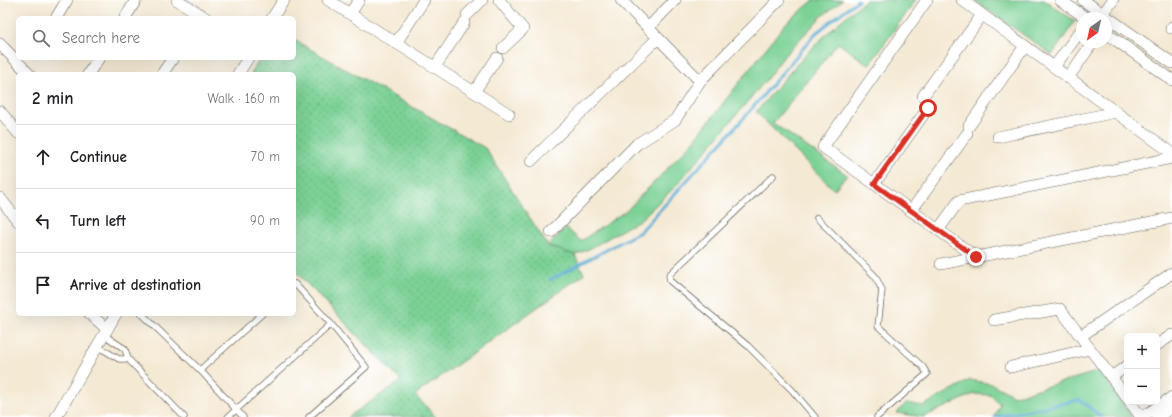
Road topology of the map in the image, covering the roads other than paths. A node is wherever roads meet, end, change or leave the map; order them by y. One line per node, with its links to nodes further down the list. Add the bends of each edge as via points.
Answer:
1 (67, 0): 23 (street)
2 (136, 0): 24 (street)
3 (177, 0): 25 (street)
4 (284, 0): 26 (street)
5 (328, 0): 21 (street)
6 (359, 0): 21 (street)
7 (424, 0): 32 (street)
8 (482, 0): 43 (street, via 466,19)
9 (499, 0): 35 (street, via 523,29)
10 (621, 0): 28 (street)
11 (675, 0): 28 (street)
12 (779, 0): 50 (street)
13 (927, 0): 63 (street, via 823,147)
14 (962, 0): 22 (street)
15 (1060, 0): 18 (street)
16 (1083, 0): 19 (street)
17 (1113, 0): 20 (street)
18 (1077, 12)
19 (1098, 12)
20 (1100, 12)
21 (350, 14): 32 (street)
22 (982, 15): 34 (street); 52 (street)
23 (57, 16)
24 (126, 16)
25 (201, 16)
26 (273, 16)
27 (1112, 22): 41 (street)
28 (648, 28): 31 (street)
29 (1076, 37): 42 (street)
30 (1112, 37): 49 (street)
31 (658, 38): 50 (street); 61 (street)
32 (396, 43): 43 (street)
33 (0, 44): 44 (street)
34 (1025, 46): 42 (street); 65 (street)
35 (503, 48)
36 (1089, 48): 48 (street)
37 (497, 58): 51 (street)
38 (98, 60): 45 (street)
39 (172, 60): 46 (street)
40 (247, 60): 47 (street)
41 (1172, 63)
42 (1054, 67): 48 (street)
43 (435, 68): 51 (street)
44 (27, 72)
45 (89, 72)
46 (163, 72)
47 (239, 72)
48 (1068, 78): 55 (street)
49 (1172, 80)
50 (700, 81): 70 (street, via 675,120 637,144)
51 (474, 92): 56 (street)
52 (923, 96)
53 (928, 108): 63 (street)
54 (0, 111): 57 (street)
55 (1116, 112): 58 (street); 59 (street)
56 (509, 114)
57 (16, 130)
58 (998, 137)
59 (1172, 153)
60 (1172, 158): 69 (street, via 959,202)
61 (531, 161)
62 (774, 176): 102 (lane, via 669,275 670,281 748,346)
63 (874, 184): 65 (street)
64 (0, 198): 66 (street)
65 (911, 211): 69 (street)
66 (16, 218)
67 (817, 218): 103 (lane, via 875,276 882,290 878,326 923,367 927,374)
68 (1172, 218): 71 (street)
69 (938, 230): 71 (street)
70 (551, 232)
71 (976, 257): 72 (street)
72 (941, 264)
73 (1172, 273): 83 (street)
74 (296, 285): 80 (lane)
75 (92, 316): 81 (street)
76 (115, 316): 81 (street)
77 (144, 316): 90 (lane)
78 (260, 316): 90 (lane)
79 (994, 320): 83 (street, via 1060,309)
80 (331, 324): 96 (lane); 101 (lane, via 366,366)
81 (106, 332): 85 (street); 87 (lane, via 125,349)
82 (1172, 335): 84 (street)
83 (1081, 336): 86 (street)
84 (1160, 343)
85 (97, 346): 87 (lane, via 119,359); 97 (street)
86 (1090, 349): 88 (street); 91 (street)
87 (128, 359): 98 (lane)
88 (1011, 367)
89 (1124, 368): 91 (street)
90 (200, 370): 96 (lane)
91 (1111, 377): 92 (street)
92 (1124, 394)
93 (1172, 397): 104 (street)
94 (1132, 405): 104 (street)
95 (1172, 407): 105 (street)
96 (236, 409): 99 (lane); 100 (lane)
97 (56, 417)
98 (184, 417)
99 (228, 417)
100 (243, 417)
101 (309, 417)
102 (815, 417)
103 (877, 417)
104 (1142, 417)
105 (1158, 417)

